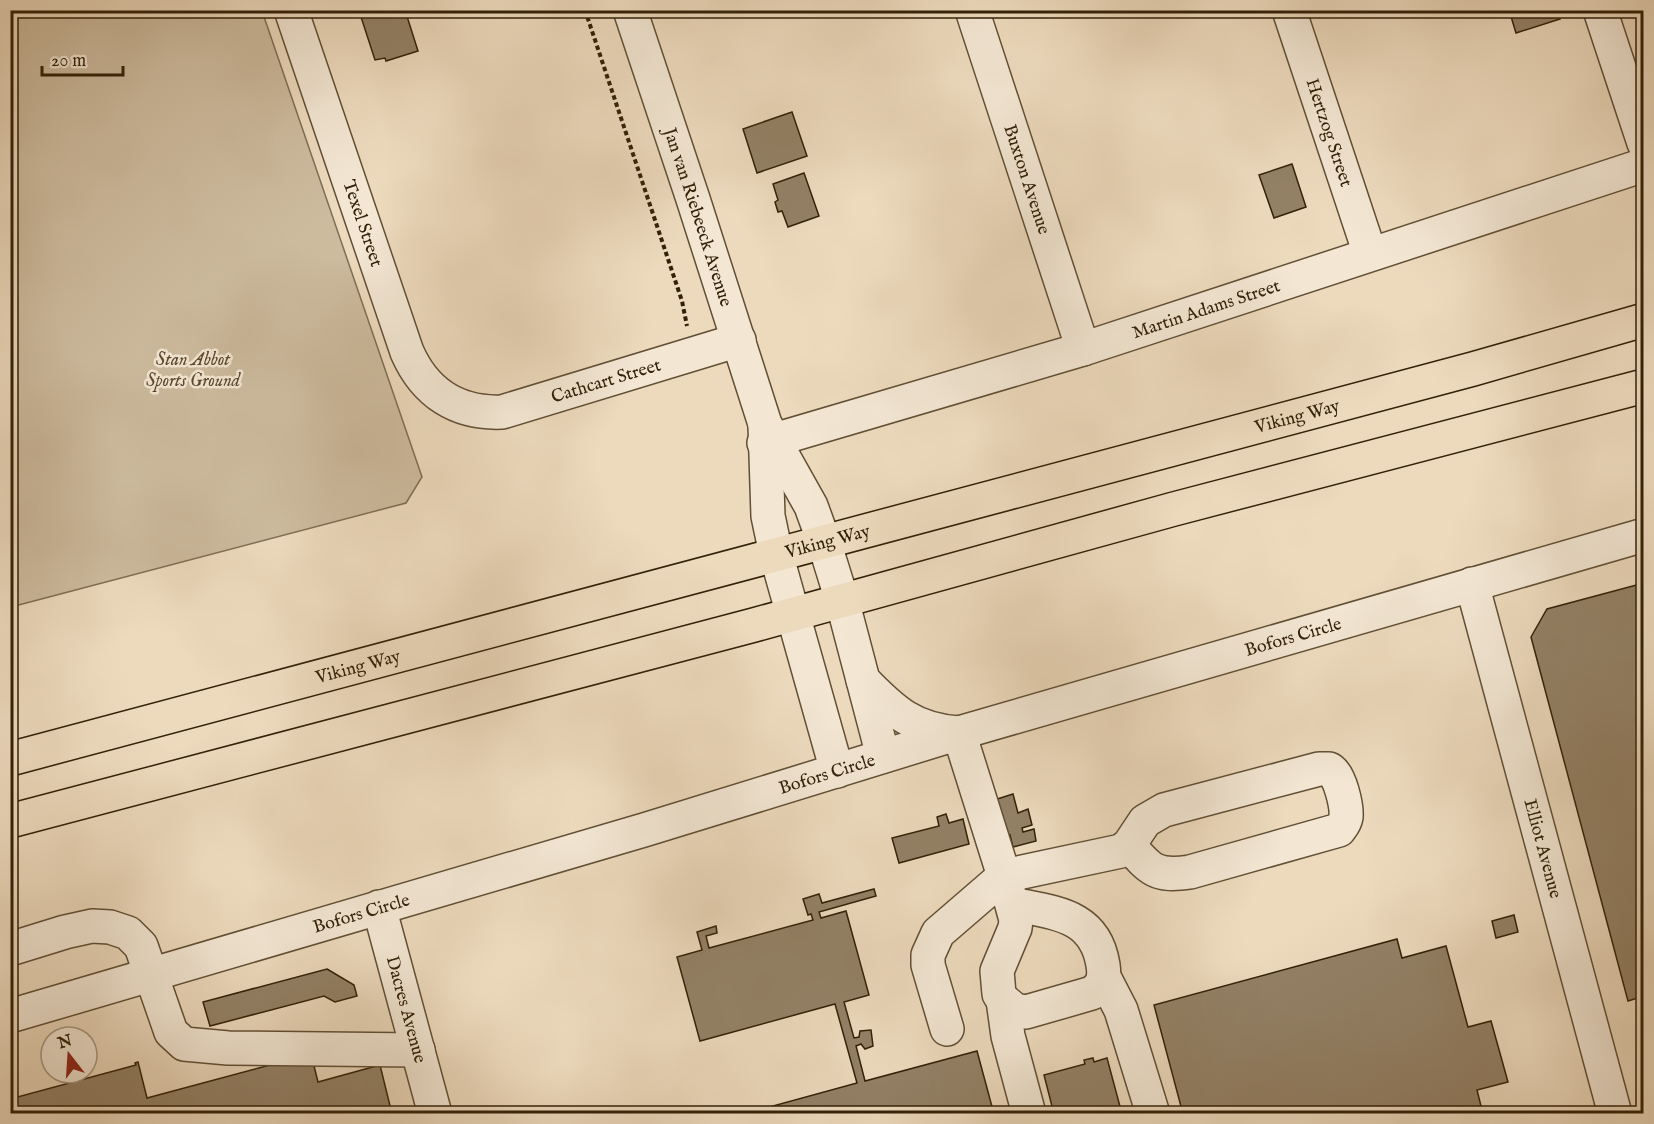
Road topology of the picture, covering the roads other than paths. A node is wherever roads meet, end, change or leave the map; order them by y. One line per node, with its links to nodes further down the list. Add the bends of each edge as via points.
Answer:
1 (291, 10): 13 (street, Texel Street, via 414,367 438,395)
2 (630, 10): 10 (street, Jan van Riebeeck Avenue)
3 (972, 10): 11 (street, Buxton Avenue)
4 (1289, 10): 8 (street, Hertzog Street)
5 (1600, 10): 6 (street)
6 (1644, 143)
7 (1644, 165): 8 (street, Martin Adams Street)
8 (1370, 254): 11 (street, Martin Adams Street)
9 (1644, 320): 16 (main road, Viking Way)
10 (739, 340): 13 (street, Cathcart Street, via 512,410); 14 (street, Jan van Riebeeck Avenue)
11 (1083, 349): 14 (street, Martin Adams Street)
12 (1644, 386): 19 (main road)
13 (470, 410)
14 (768, 436): 16 (street, Jan van Riebeeck Avenue, via 811,506); 17 (street, Jan van Riebeeck Avenue, via 768,516)
15 (1644, 535): 18 (street, Bofors Circle)
16 (824, 542): 17 (main road, Viking Way); 19 (street, Jan van Riebeeck Avenue)
17 (776, 554): 20 (street, Jan van Riebeeck Avenue); 24 (main road, Viking Way)
18 (1472, 584): 22 (street, Bofors Circle); 40 (street, Elliot Avenue)
19 (842, 600): 20 (main road); 21 (street, Jan van Riebeeck Avenue)
20 (793, 614): 25 (street, Jan van Riebeeck Avenue); 26 (main road)
21 (861, 679): 22 (street, via 910,721); 23 (street, Jan van Riebeeck Avenue)
22 (959, 733): 23 (street, Bofors Circle); 28 (street)
23 (883, 756): 25 (street, Bofors Circle)
24 (10, 759)
25 (837, 771): 29 (street, Bofors Circle)
26 (10, 821)
27 (1129, 845): 27 (street, via 1146,864 1169,875 1339,830 1346,815 1339,781 1329,769 1319,769 1164,810 1145,821); 28 (street)
28 (1008, 890): 32 (street, via 1088,929 1097,941); 33 (street, via 1016,920 997,971); 35 (street, via 938,933 928,955)
29 (379, 907): 31 (street, Bofors Circle); 36 (street, Dacres Avenue)
30 (10, 949): 31 (street, via 92,926 110,927 128,933 141,946)
31 (152, 975): 34 (street, Bofors Circle); 36 (street, via 171,1032 184,1044)
32 (1104, 976): 33 (street, via 1101,987 1092,993 1026,1012 1015,1010); 39 (street, via 1121,1010)
33 (1003, 1000): 38 (street, via 1008,1036)
34 (10, 1016)
35 (947, 1029)
36 (418, 1050): 37 (street, Dacres Avenue)
37 (435, 1113)
38 (1029, 1113)
39 (1153, 1113)
40 (1615, 1113)

